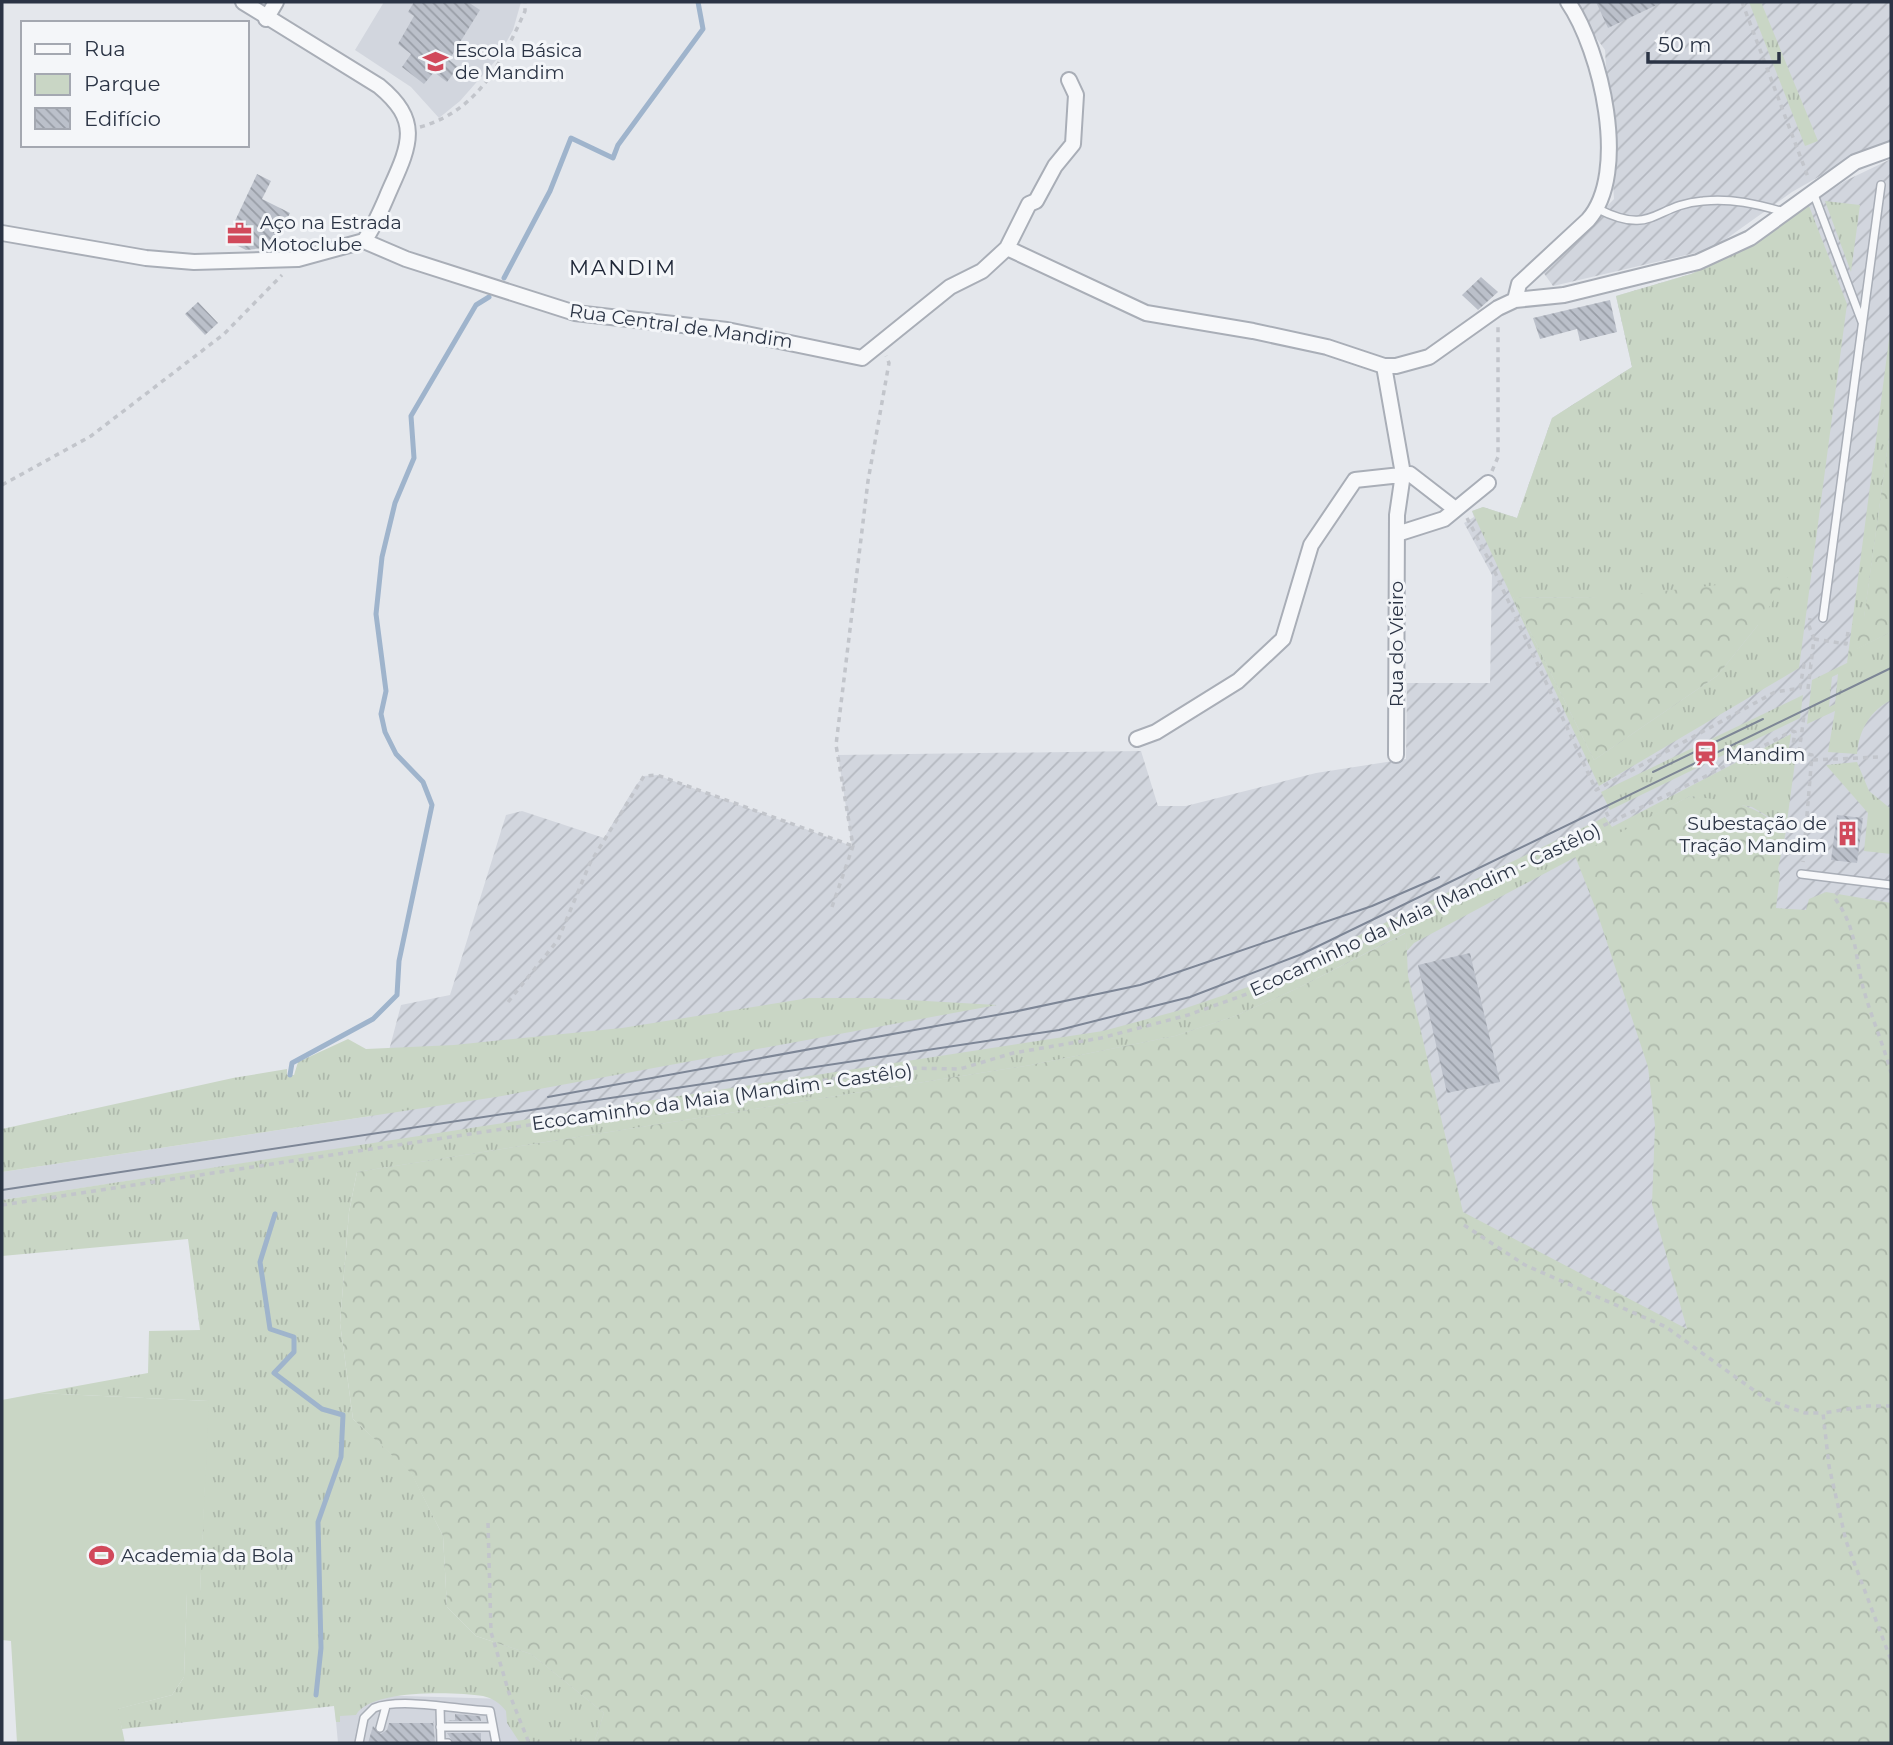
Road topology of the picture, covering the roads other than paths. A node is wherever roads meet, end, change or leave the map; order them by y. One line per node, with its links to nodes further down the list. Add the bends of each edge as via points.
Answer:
1 (243, 2): 4 (street)
2 (276, 2): 4 (street)
3 (1568, 2): 9 (street, via 1587,37 1602,91 1607,176)
4 (266, 19): 12 (street, via 398,102 409,130 409,148)
5 (1069, 80): 13 (street, via 1076,95 1073,144 1036,201 1029,204)
6 (1891, 149): 7 (street, via 1864,157)
7 (1811, 185): 10 (street); 15 (lane)
8 (1881, 185): 15 (lane)
9 (1598, 209): 10 (lane, via 1635,223 1700,201 1747,202); 14 (street, via 1519,284)
10 (1784, 212): 14 (street, via 1749,238 1698,262 1564,295)
11 (2, 233): 12 (street, via 194,262 298,259)
12 (364, 241): 13 (street, Rua Central de Mandim, via 406,259 586,315 727,330 862,358)
13 (1007, 248): 16 (street, via 1146,313 1327,347)
14 (1515, 300): 16 (street, via 1430,356)
15 (1862, 323): 21 (lane)
16 (1384, 366): 17 (street, Rua do Vieiro)
17 (1403, 474): 19 (street, via 1431,488); 20 (street, Rua do Vieiro); 22 (street, via 1355,480 1311,545 1283,639 1238,681)
18 (1488, 483): 19 (street)
19 (1454, 509): 20 (street, via 1444,519)
20 (1397, 534): 23 (street, Rua do Vieiro)
21 (1823, 618)
22 (1137, 739)
23 (1396, 755)
24 (1801, 874): 25 (lane)
25 (1891, 884)
26 (386, 1706): 27 (lane); 30 (lane); 31 (lane, via 374,1708 364,1718)
27 (440, 1707): 28 (lane); 29 (lane, via 490,1711)
28 (440, 1727): 29 (lane); 32 (lane)
29 (493, 1727): 34 (lane)
30 (380, 1728)
31 (359, 1743)
32 (440, 1743): 33 (lane)
33 (448, 1743)
34 (496, 1743)

